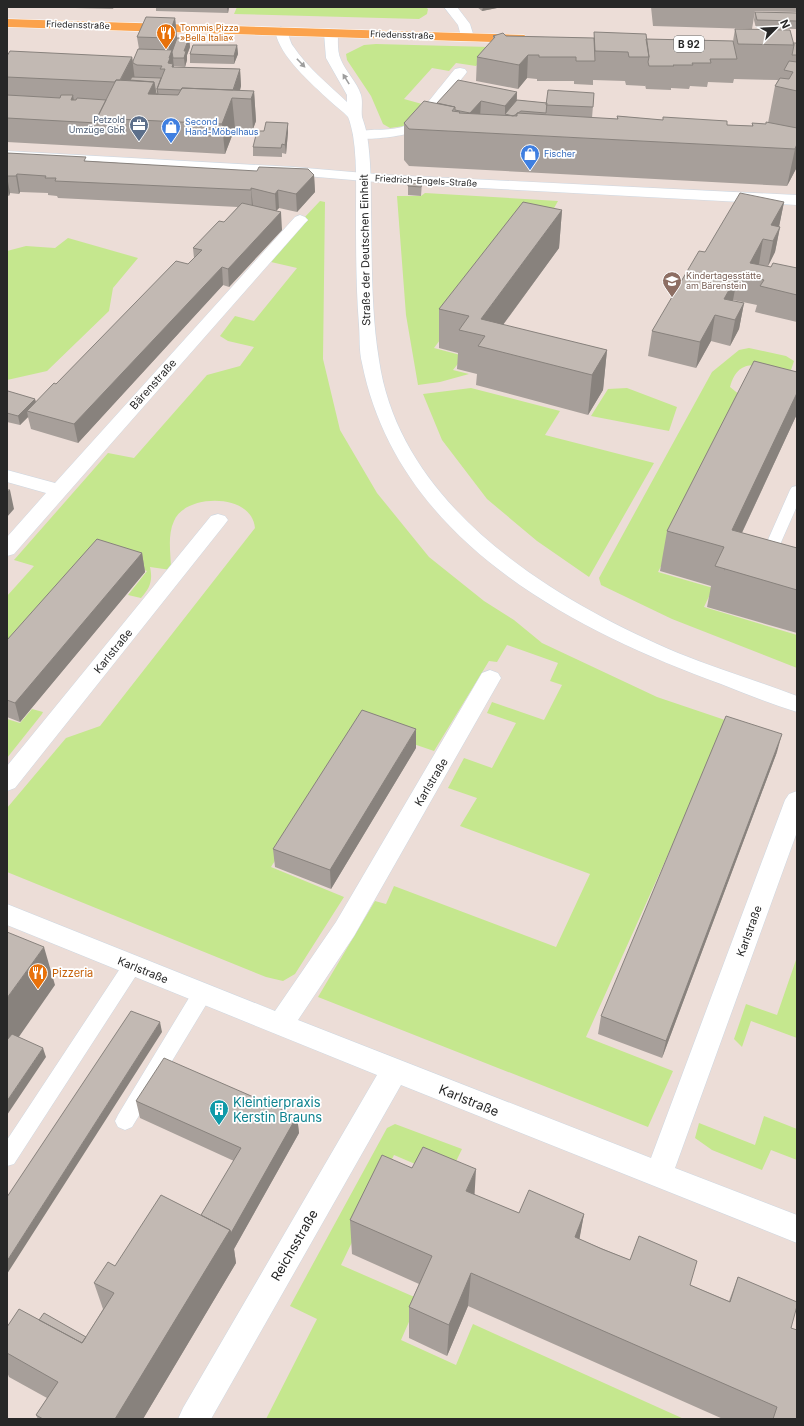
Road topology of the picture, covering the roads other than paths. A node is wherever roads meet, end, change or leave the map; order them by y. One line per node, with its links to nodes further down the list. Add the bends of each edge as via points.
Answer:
1 (450, 7): 5 (street, via 464,24 468,32)
2 (7, 23): 3 (main road, Friedensstraße)
3 (281, 31): 4 (main road, Friedensstraße); 8 (street, one-way to 8, via 288,49 320,84)
4 (331, 33): 5 (main road, Friedensstraße); 8 (street, Straße der Deutschen Einheit, one-way to 4, via 354,96 333,58)
5 (467, 37): 6 (main road, Friedensstraße)
6 (535, 39)
7 (460, 72): 9 (street, via 412,128)
8 (355, 116): 9 (street, Straße der Deutschen Einheit)
9 (360, 135): 11 (street, Straße der Deutschen Einheit)
10 (7, 155): 11 (street, Friedrich-Engels-Straße, via 294,171)
11 (363, 178): 12 (street, Friedrich-Engels-Straße); 21 (street, Straße der Deutschen Einheit, via 364,284 370,362 381,404 394,436 411,466 433,496 496,558 541,591 604,626 671,658)
12 (797, 200)
13 (300, 220): 15 (street, Bärenstraße)
14 (7, 476): 15 (street)
15 (59, 490): 18 (street, Bärenstraße)
16 (797, 490): 19 (lane, via 763,567)
17 (218, 520): 22 (street, Karlstraße)
18 (7, 550)
19 (797, 576)
20 (490, 678): 27 (street, Karlstraße, via 344,929)
21 (797, 704)
22 (7, 782)
23 (797, 800): 31 (street, Karlstraße)
24 (7, 914): 25 (street, Karlstraße)
25 (132, 966): 26 (street, Karlstraße); 30 (lane)
26 (202, 994): 27 (street, Karlstraße); 29 (lane)
27 (280, 1025): 28 (street, Karlstraße)
28 (394, 1071): 31 (street, Karlstraße); 33 (street, Reichsstraße)
29 (125, 1121)
30 (7, 1157)
31 (659, 1174): 32 (street, Karlstraße)
32 (797, 1229)
33 (194, 1419)

